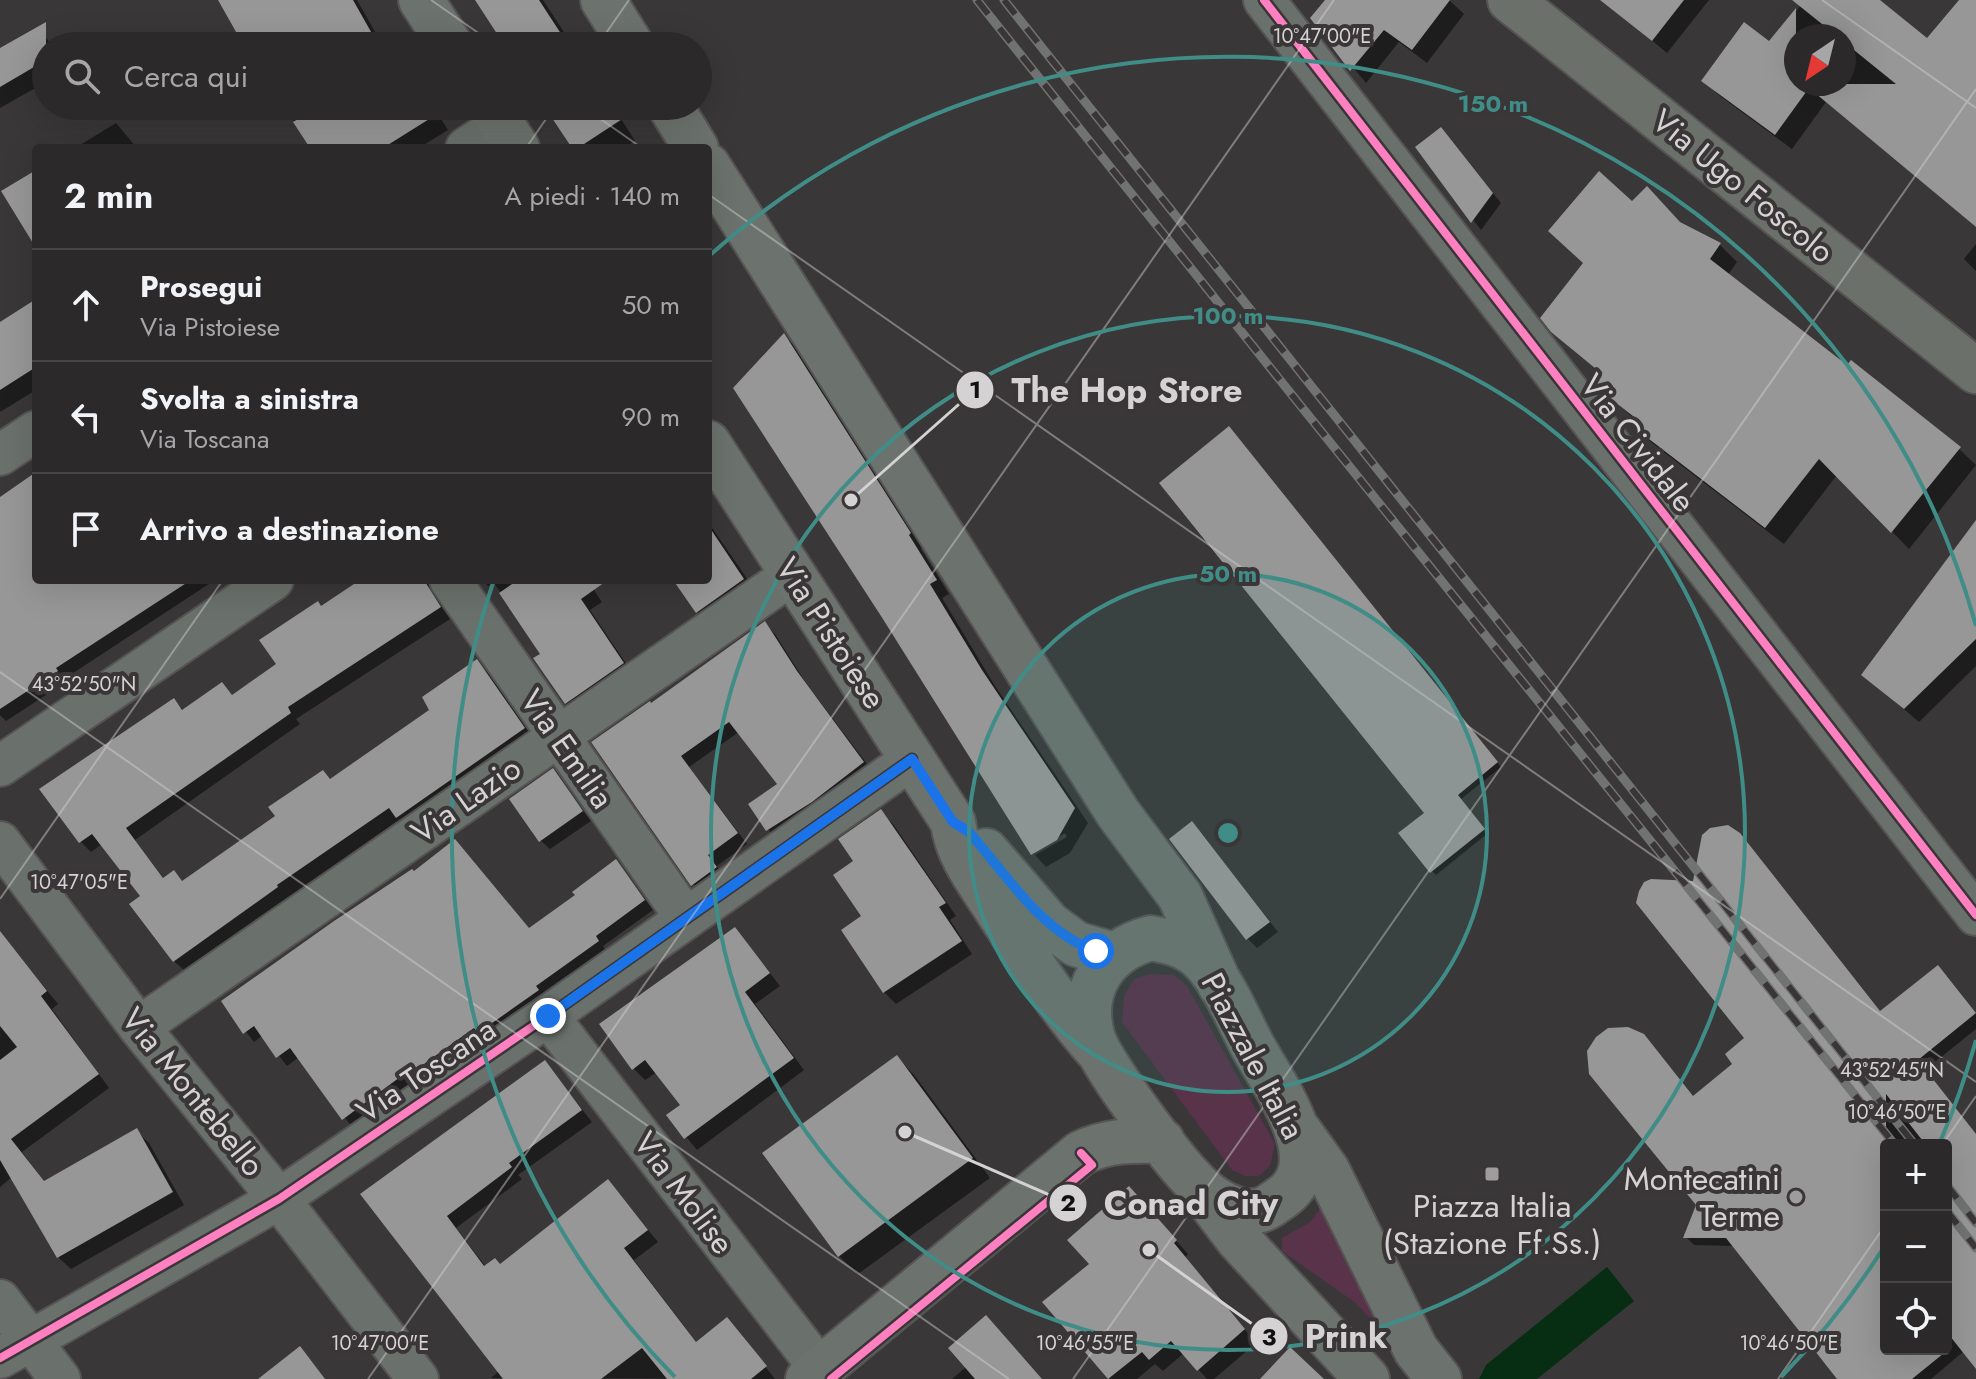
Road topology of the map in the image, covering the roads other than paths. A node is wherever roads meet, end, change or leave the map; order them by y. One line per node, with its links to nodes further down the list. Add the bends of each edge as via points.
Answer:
1 (421, 0): 5 (main road)
2 (603, 0): 6 (main road)
3 (1264, 0): 25 (street, Via Cividale)
4 (1510, 0): 12 (main road, Via Ugo Foscolo)
5 (442, 32)
6 (623, 32)
7 (679, 120): 10 (main road)
8 (503, 126): 9 (street)
9 (473, 144)
10 (694, 144)
11 (712, 172): 22 (main road)
12 (1976, 371)
13 (32, 434): 15 (street)
14 (712, 449): 16 (main road, Via Pistoiese)
15 (0, 455)
16 (793, 574): 19 (street, Via Lazio); 20 (main road, Via Pistoiese)
17 (267, 584): 21 (street)
18 (453, 584): 19 (street, Via Emilia)
19 (557, 736): 26 (street, Via Emilia); 31 (street, Via Lazio)
20 (912, 759): 23 (main road, Via Pistoiese); 26 (street, Via Toscana)
21 (0, 766)
22 (1118, 813): 27 (main road, via 1144,885 1145,905); 29 (main road, via 1180,896)
23 (953, 822): 27 (main road, Via Pistoiese, via 969,832 1049,924); 28 (main road, Via Pistoiese, via 955,840 969,867)
24 (0, 842): 31 (street, Via Montebello)
25 (1976, 915)
26 (685, 917): 30 (street, Via Toscana)
27 (1110, 947): 28 (main road, via 1050,944); 29 (main road, Piazzale Italia, via 1151,938 1184,946 1204,961); 32 (main road, Piazzale Italia, via 1090,1004 1092,1037)
28 (1029, 960): 32 (main road, Via Pistoiese)
29 (1220, 985): 33 (main road, Piazzale Italia)
30 (548, 1016): 36 (street, Via Toscana); 39 (street, Via Molise)
31 (139, 1027): 36 (street, Via Montebello)
32 (1099, 1051): 34 (main road, Piazzale Italia)
33 (1299, 1131): 35 (main road, Piazzale Italia, via 1300,1175 1290,1192 1269,1207 1230,1207); 43 (main road, via 1327,1170 1416,1350)
34 (1162, 1141): 35 (main road, Piazzale Italia); 39 (main road, via 1127,1139 1081,1153)
35 (1197, 1185): 42 (main road, via 1238,1239)
36 (279, 1199): 38 (street, Via Toscana); 41 (street, Via Montebello)
37 (0, 1300): 38 (street)
38 (15, 1350): 40 (street)
39 (814, 1374)
40 (60, 1379)
41 (418, 1379)
42 (1367, 1379)
43 (1439, 1379)

